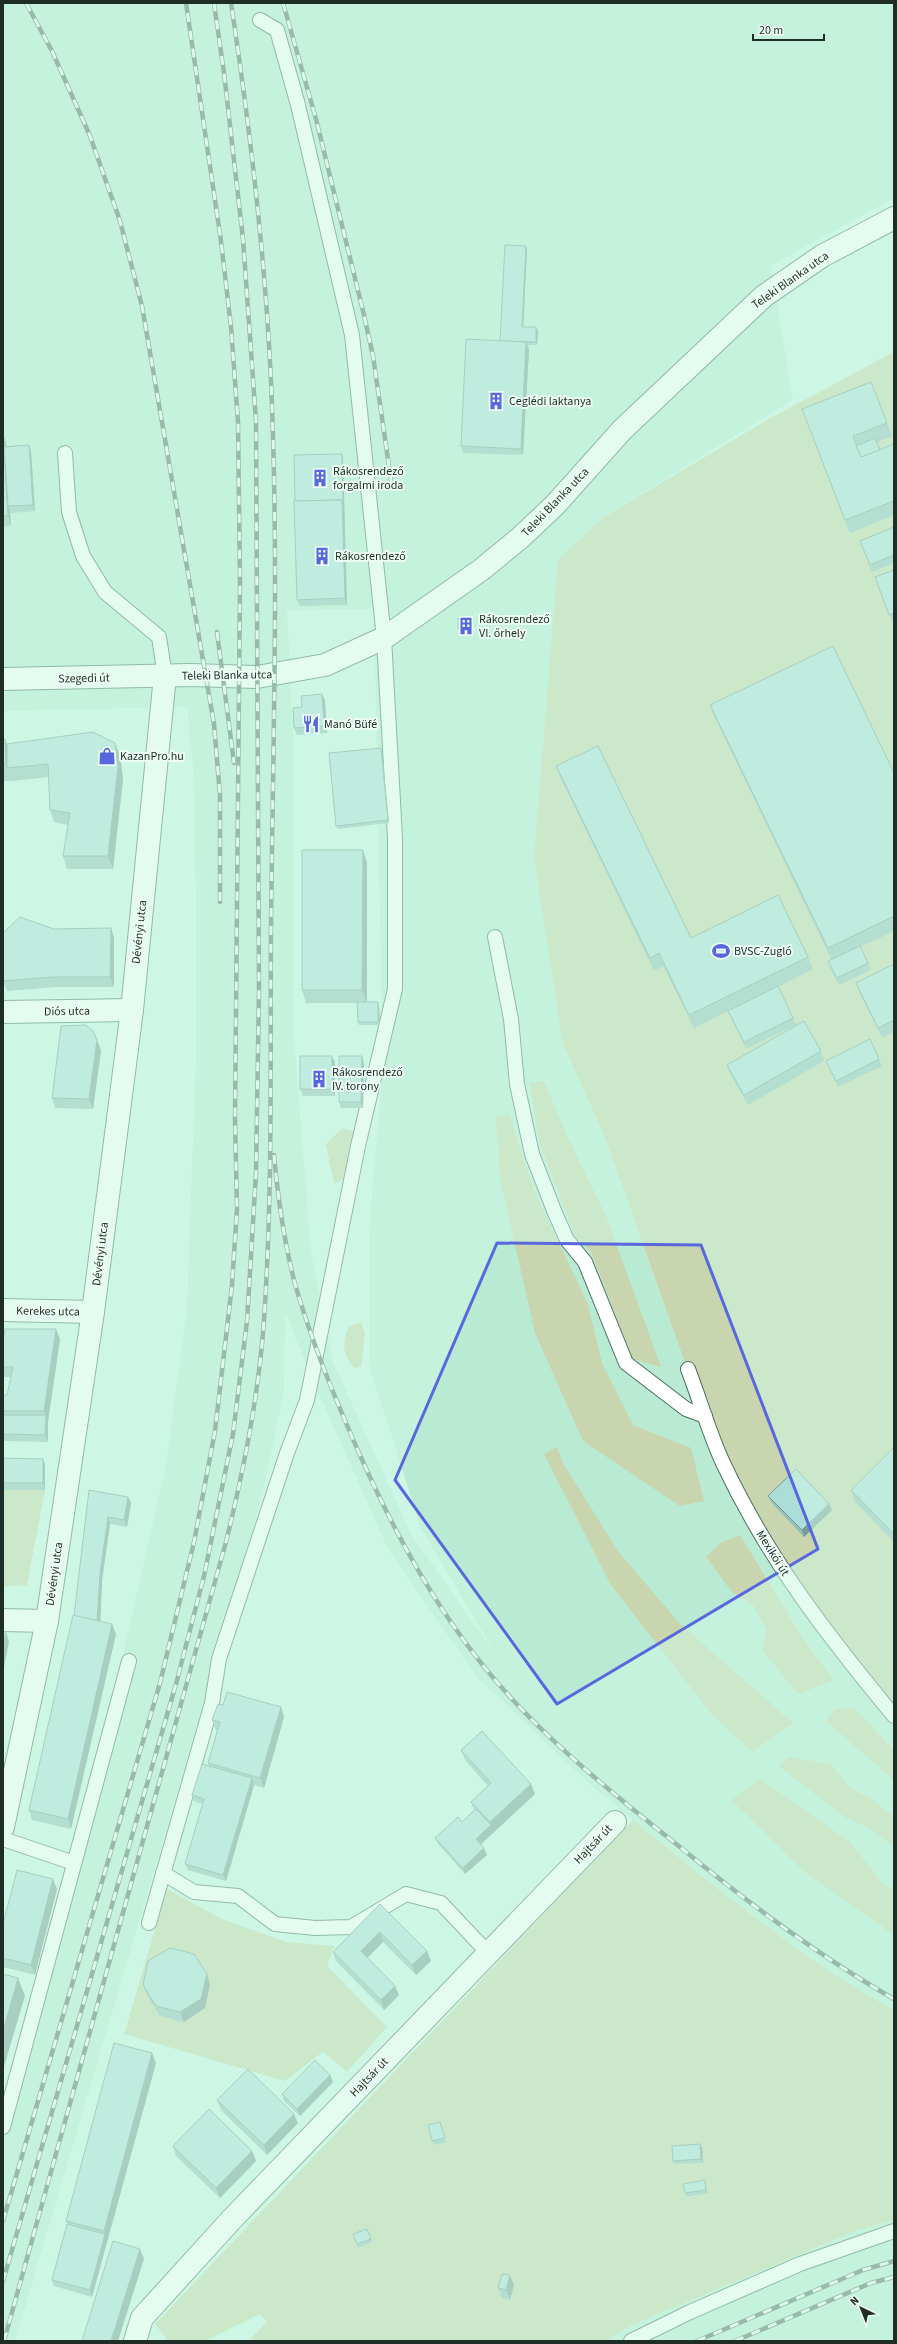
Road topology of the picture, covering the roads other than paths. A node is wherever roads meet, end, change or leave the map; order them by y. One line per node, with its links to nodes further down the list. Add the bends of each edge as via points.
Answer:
1 (260, 20): 4 (lane, via 277,30 298,105 352,335)
2 (894, 218): 4 (street, Teleki Blanka utca, via 822,256 764,296 622,430 555,505 520,538 481,570)
3 (65, 453): 5 (lane, via 69,512 83,556 105,592 159,637)
4 (384, 638): 5 (street, Teleki Blanka utca, via 325,665 294,672 257,677); 22 (lane, via 394,838 395,989 358,1146 307,1400 286,1452 218,1659 212,1703)
5 (165, 676): 6 (street, Szegedi út); 8 (street, Dévényi utca)
6 (3, 679)
7 (495, 937): 13 (lane, via 511,1019 517,1084 532,1154 555,1213 567,1240 585,1262 626,1363 686,1409)
8 (132, 1010): 9 (street, Diós utca); 11 (street, Dévényi utca)
9 (3, 1012)
10 (3, 1310): 11 (street, Kerekes utca)
11 (93, 1312): 15 (street, Dévényi utca)
12 (688, 1369): 13 (lane, Mexikói út)
13 (705, 1416): 17 (lane, Mexikói út, via 722,1462 769,1548 802,1600)
14 (3, 1620): 15 (street)
15 (47, 1621): 19 (street, Dévényi utca)
16 (128, 1661): 21 (lane)
17 (894, 1716)
18 (615, 1822): 24 (street, Hajtsár út)
19 (3, 1826)
20 (3, 1839): 21 (lane)
21 (74, 1863): 25 (lane)
22 (163, 1873): 23 (lane); 24 (lane, via 194,1892 238,1896 274,1924 315,1928 351,1927 406,1894 441,1903)
23 (149, 1923)
24 (488, 1953): 27 (street, Hajtsár út, via 232,2219 142,2318)
25 (3, 2127)
26 (894, 2231): 28 (lane, via 800,2264)
27 (134, 2341)
28 (631, 2341)

